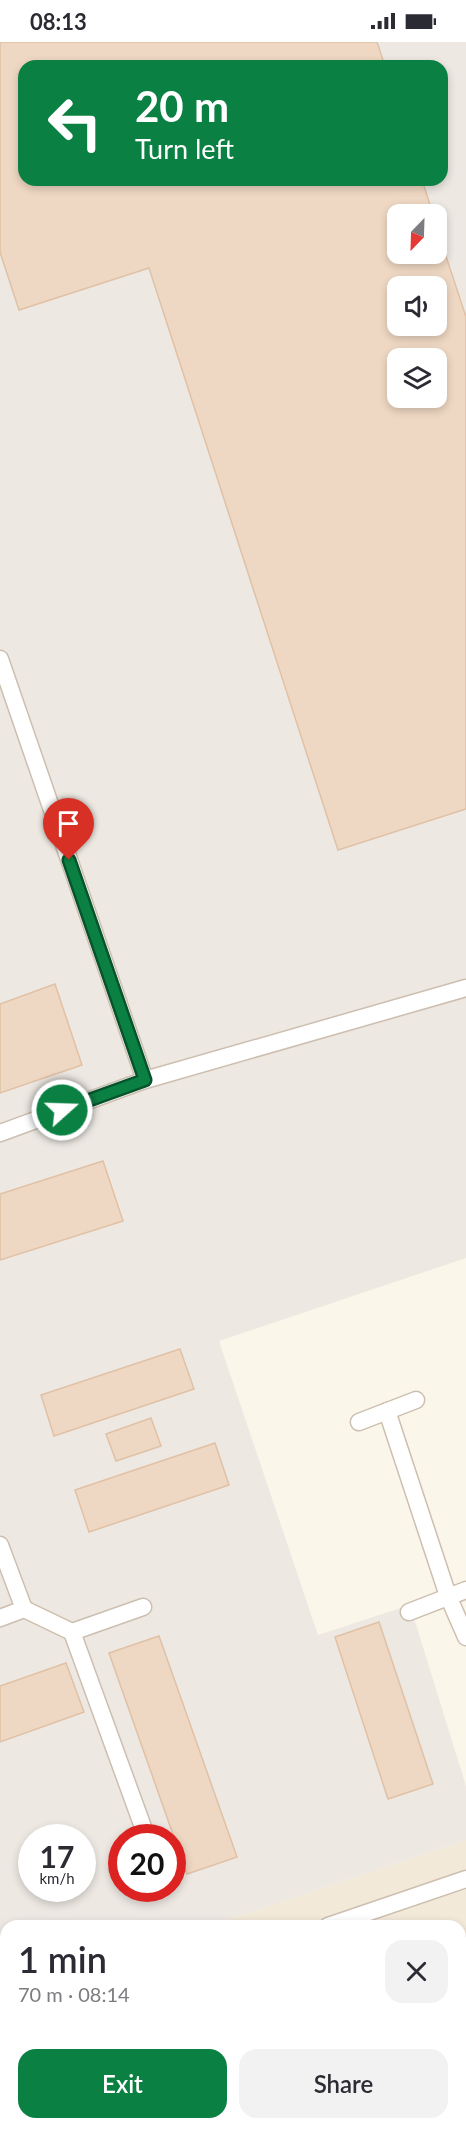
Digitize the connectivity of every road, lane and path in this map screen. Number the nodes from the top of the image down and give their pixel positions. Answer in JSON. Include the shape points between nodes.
{"nodes":[{"id":1,"x":0,"y":659,"type":"edge"},
{"id":2,"x":466,"y":988,"type":"edge"},
{"id":3,"x":145,"y":1080,"type":"junction"},
{"id":4,"x":0,"y":1133,"type":"edge"},
{"id":5,"x":416,"y":1400,"type":"dead end"},
{"id":6,"x":387,"y":1411,"type":"junction"},
{"id":7,"x":359,"y":1422,"type":"dead end"},
{"id":8,"x":0,"y":1545,"type":"edge"},
{"id":9,"x":466,"y":1590,"type":"edge"},
{"id":10,"x":448,"y":1596,"type":"junction"},
{"id":11,"x":143,"y":1607,"type":"dead end"},
{"id":12,"x":24,"y":1609,"type":"junction"},
{"id":13,"x":409,"y":1612,"type":"dead end"},
{"id":14,"x":0,"y":1618,"type":"edge"},
{"id":15,"x":72,"y":1632,"type":"junction"},
{"id":16,"x":466,"y":1637,"type":"edge"},
{"id":17,"x":142,"y":1824,"type":"edge"},
{"id":18,"x":466,"y":1879,"type":"edge"},
{"id":19,"x":346,"y":1920,"type":"edge"}],
"edges":[{"from":1,"to":3,"type":"lane"},
{"from":2,"to":3,"type":"lane"},
{"from":3,"to":4,"type":"lane"},
{"from":5,"to":6,"type":"lane"},
{"from":6,"to":7,"type":"lane"},
{"from":6,"to":10,"type":"lane"},
{"from":8,"to":12,"type":"lane"},
{"from":9,"to":10,"type":"lane"},
{"from":10,"to":13,"type":"lane"},
{"from":10,"to":16,"type":"lane"},
{"from":11,"to":15,"type":"lane"},
{"from":12,"to":14,"type":"lane"},
{"from":12,"to":15,"type":"lane"},
{"from":15,"to":17,"type":"lane"},
{"from":18,"to":19,"type":"lane"}]}
